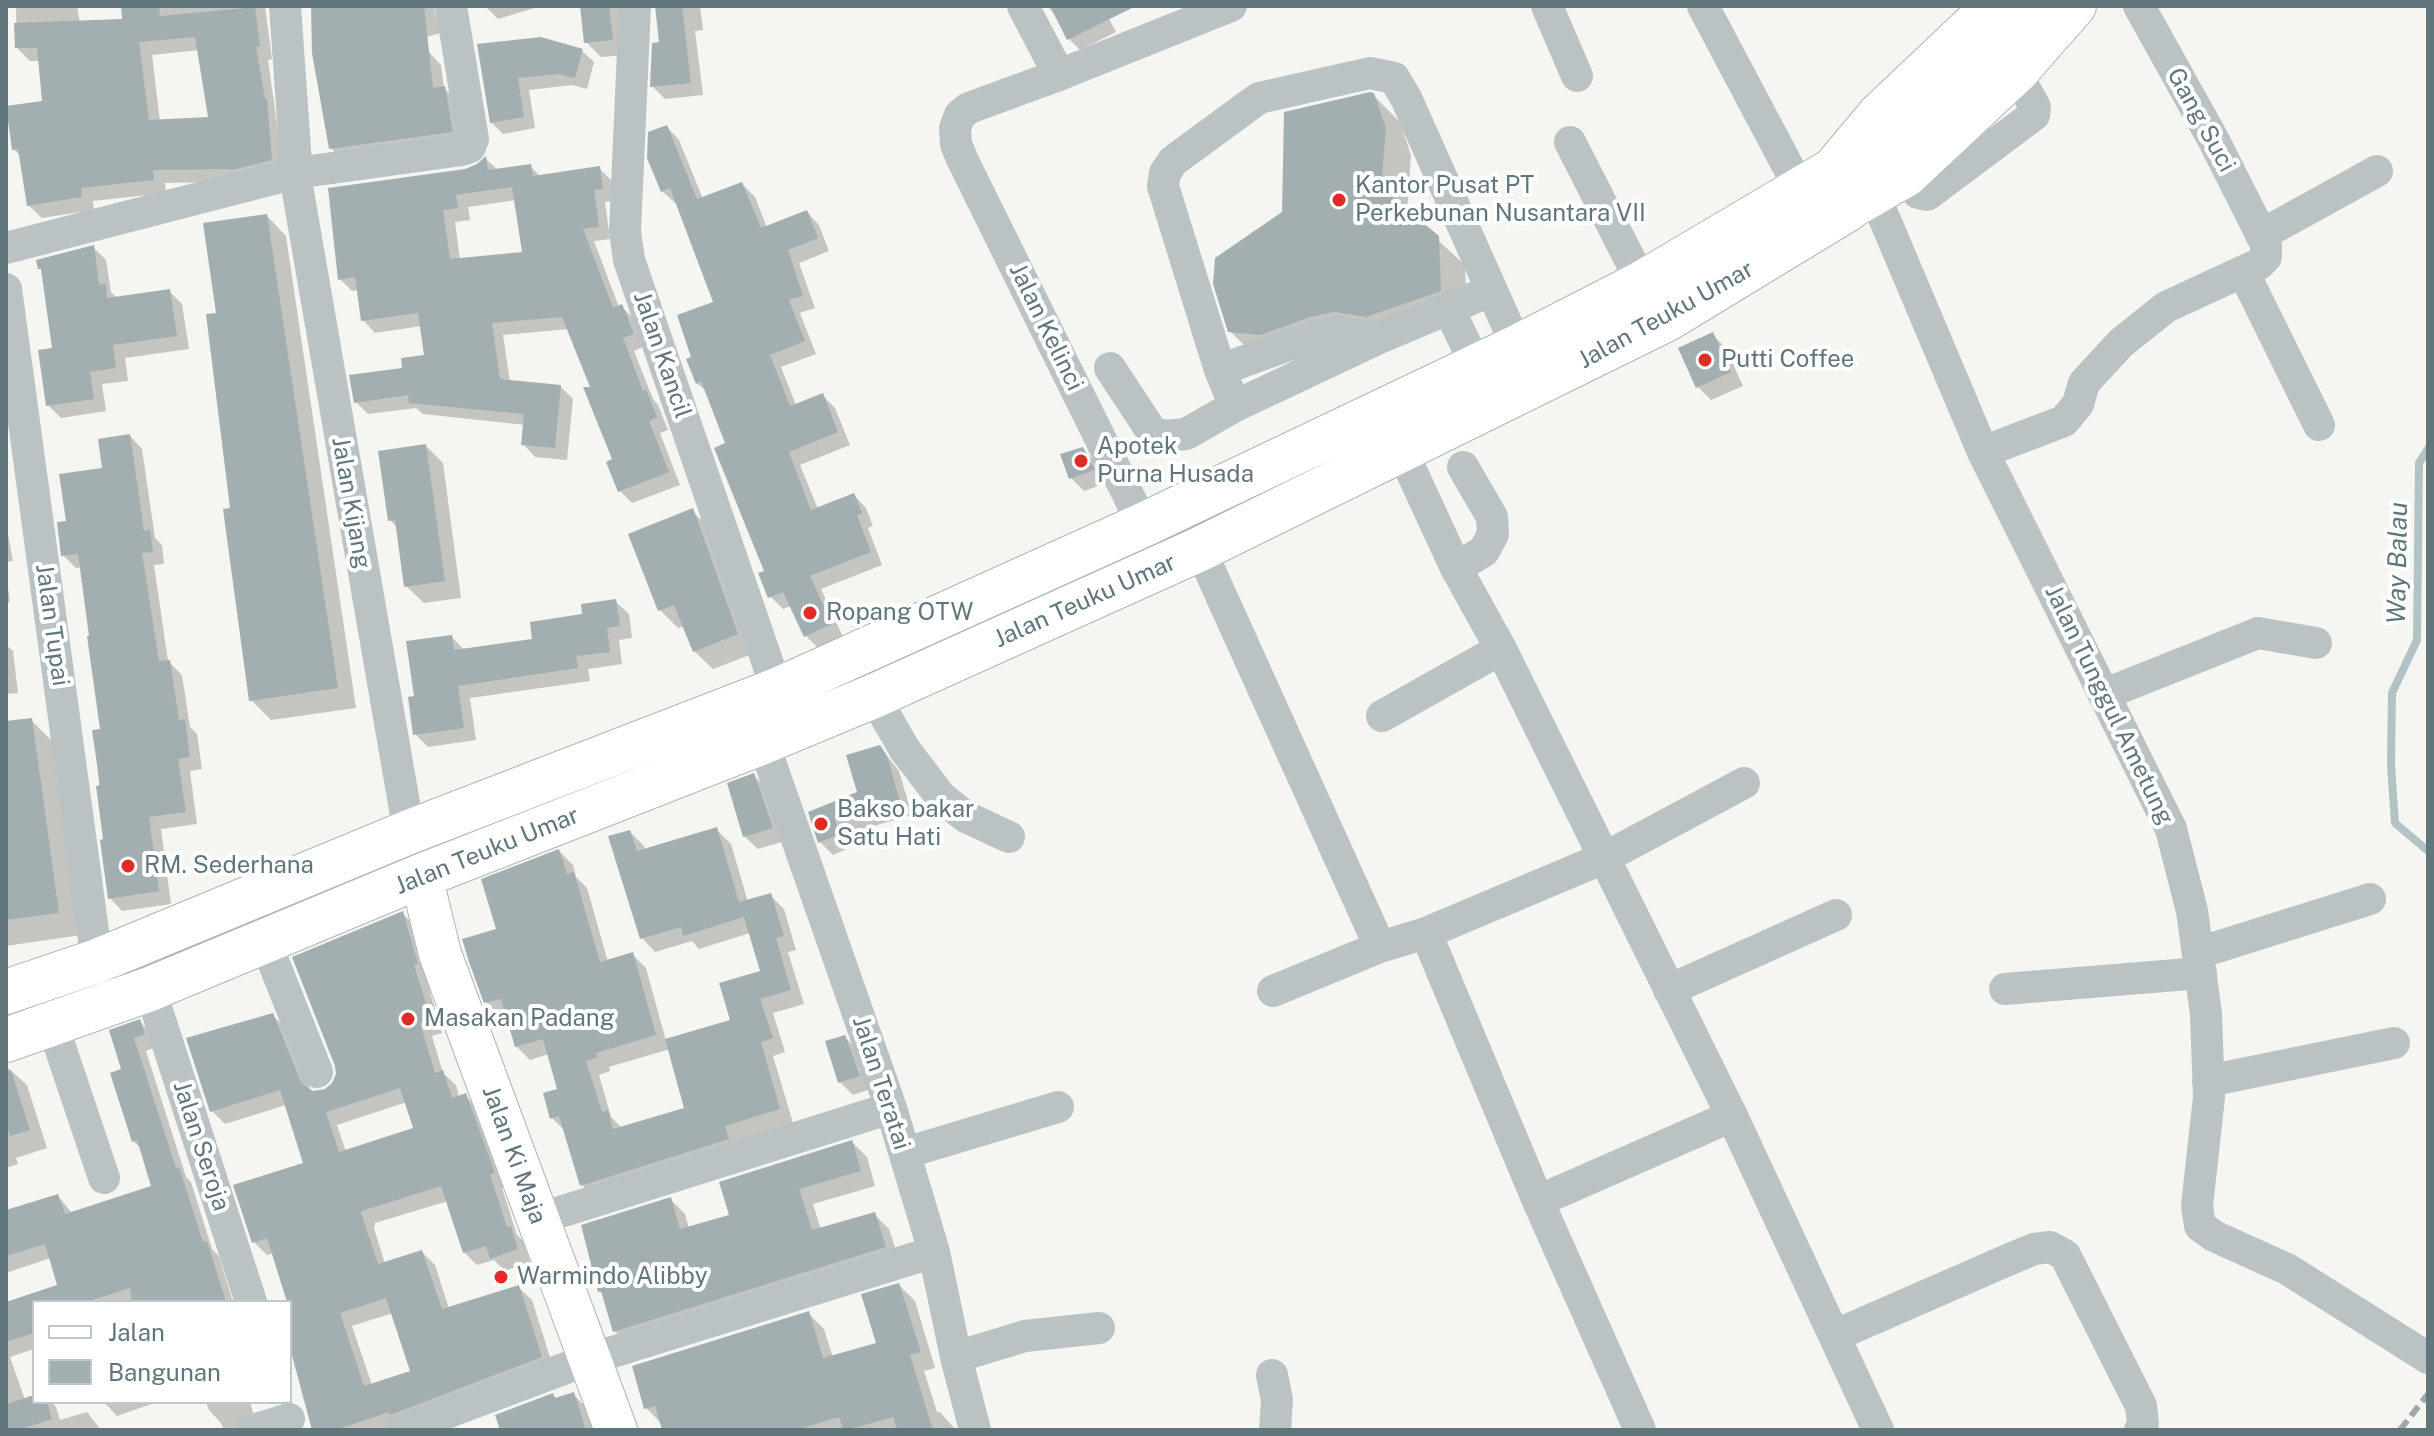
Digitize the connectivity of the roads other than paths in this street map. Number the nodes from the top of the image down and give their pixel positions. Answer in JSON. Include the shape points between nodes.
{"nodes":[{"id":1,"x":285,"y":6,"type":"edge"},
{"id":2,"x":451,"y":6,"type":"edge"},
{"id":3,"x":635,"y":6,"type":"edge"},
{"id":4,"x":1023,"y":6,"type":"edge"},
{"id":5,"x":1231,"y":6,"type":"edge"},
{"id":6,"x":1547,"y":6,"type":"edge"},
{"id":7,"x":1703,"y":6,"type":"edge"},
{"id":8,"x":1993,"y":6,"type":"edge"},
{"id":9,"x":2043,"y":6,"type":"edge"},
{"id":10,"x":2075,"y":6,"type":"edge"},
{"id":11,"x":2139,"y":6,"type":"edge"},
{"id":12,"x":1059,"y":75,"type":"junction"},
{"id":13,"x":1577,"y":76,"type":"dead end"},
{"id":14,"x":1570,"y":142,"type":"dead end"},
{"id":15,"x":2377,"y":171,"type":"dead end"},
{"id":16,"x":296,"y":173,"type":"junction"},
{"id":17,"x":1855,"y":182,"type":"junction"},
{"id":18,"x":2261,"y":235,"type":"junction"},
{"id":19,"x":6,"y":248,"type":"edge"},
{"id":20,"x":2243,"y":271,"type":"junction"},
{"id":21,"x":1642,"y":283,"type":"junction"},
{"id":22,"x":6,"y":289,"type":"edge"},
{"id":23,"x":1490,"y":291,"type":"junction"},
{"id":24,"x":1449,"y":309,"type":"junction"},
{"id":25,"x":1377,"y":339,"type":"junction"},
{"id":26,"x":1517,"y":347,"type":"junction"},
{"id":27,"x":1476,"y":366,"type":"junction"},
{"id":28,"x":1110,"y":368,"type":"dead end"},
{"id":29,"x":1220,"y":370,"type":"junction"},
{"id":30,"x":1235,"y":406,"type":"junction"},
{"id":31,"x":2319,"y":425,"type":"dead end"},
{"id":32,"x":1402,"y":451,"type":"junction"},
{"id":33,"x":1983,"y":452,"type":"junction"},
{"id":34,"x":1463,"y":467,"type":"dead end"},
{"id":35,"x":1143,"y":525,"type":"junction"},
{"id":36,"x":1200,"y":549,"type":"junction"},
{"id":37,"x":1456,"y":568,"type":"junction"},
{"id":38,"x":2316,"y":643,"type":"dead end"},
{"id":39,"x":1501,"y":649,"type":"junction"},
{"id":40,"x":777,"y":690,"type":"junction"},
{"id":41,"x":2105,"y":694,"type":"junction"},
{"id":42,"x":874,"y":696,"type":"junction"},
{"id":43,"x":1382,"y":716,"type":"dead end"},
{"id":44,"x":763,"y":742,"type":"junction"},
{"id":45,"x":1744,"y":783,"type":"dead end"},
{"id":46,"x":409,"y":832,"type":"junction"},
{"id":47,"x":1009,"y":837,"type":"dead end"},
{"id":48,"x":1604,"y":858,"type":"junction"},
{"id":49,"x":421,"y":876,"type":"junction"},
{"id":50,"x":2370,"y":899,"type":"dead end"},
{"id":51,"x":1836,"y":915,"type":"dead end"},
{"id":52,"x":1426,"y":933,"type":"junction"},
{"id":53,"x":265,"y":941,"type":"junction"},
{"id":54,"x":1380,"y":947,"type":"junction"},
{"id":55,"x":97,"y":961,"type":"junction"},
{"id":56,"x":2199,"y":963,"type":"junction"},
{"id":57,"x":150,"y":989,"type":"junction"},
{"id":58,"x":2005,"y":989,"type":"dead end"},
{"id":59,"x":1669,"y":990,"type":"junction"},
{"id":60,"x":1273,"y":991,"type":"dead end"},
{"id":61,"x":6,"y":992,"type":"edge"},
{"id":62,"x":53,"y":1026,"type":"junction"},
{"id":63,"x":6,"y":1040,"type":"edge"},
{"id":64,"x":2394,"y":1043,"type":"dead end"},
{"id":65,"x":317,"y":1072,"type":"dead end"},
{"id":66,"x":2208,"y":1081,"type":"junction"},
{"id":67,"x":1058,"y":1107,"type":"dead end"},
{"id":68,"x":891,"y":1108,"type":"junction"},
{"id":69,"x":1732,"y":1116,"type":"junction"},
{"id":70,"x":905,"y":1153,"type":"junction"},
{"id":71,"x":104,"y":1178,"type":"dead end"},
{"id":72,"x":1538,"y":1201,"type":"junction"},
{"id":73,"x":538,"y":1219,"type":"junction"},
{"id":74,"x":934,"y":1252,"type":"junction"},
{"id":75,"x":250,"y":1300,"type":"edge"},
{"id":76,"x":1099,"y":1328,"type":"dead end"},
{"id":77,"x":1836,"y":1335,"type":"junction"},
{"id":78,"x":956,"y":1357,"type":"junction"},
{"id":79,"x":2428,"y":1358,"type":"edge"},
{"id":80,"x":590,"y":1359,"type":"junction"},
{"id":81,"x":1272,"y":1375,"type":"dead end"},
{"id":82,"x":288,"y":1417,"type":"edge"},
{"id":83,"x":253,"y":1430,"type":"edge"},
{"id":84,"x":401,"y":1430,"type":"edge"},
{"id":85,"x":616,"y":1430,"type":"edge"},
{"id":86,"x":975,"y":1430,"type":"edge"},
{"id":87,"x":1275,"y":1430,"type":"edge"},
{"id":88,"x":1640,"y":1430,"type":"edge"},
{"id":89,"x":1878,"y":1430,"type":"edge"},
{"id":90,"x":2140,"y":1430,"type":"edge"}],
"edges":[{"from":1,"to":16,"type":"street","name":"Jalan Kijang"},
{"from":2,"to":16,"type":"street","via":[[473,139],[470,147]]},
{"from":3,"to":40,"type":"street","name":"Jalan Kancil","via":[[625,231],[629,260]]},
{"from":4,"to":12,"type":"street"},
{"from":5,"to":12,"type":"street"},
{"from":6,"to":13,"type":"street"},
{"from":7,"to":17,"type":"street","name":"Jalan Tunggul Ametung"},
{"from":8,"to":17,"type":"main road","name":"Jalan Teuku Umar","via":[[1879,114]]},
{"from":9,"to":17,"type":"highway"},
{"from":10,"to":17,"type":"main road","name":"Jalan Teuku Umar","via":[[2016,73]]},
{"from":11,"to":18,"type":"street","name":"Gang Suci"},
{"from":12,"to":35,"type":"street","name":"Jalan Kelinci","via":[[969,108],[955,128],[956,144]]},
{"from":14,"to":21,"type":"street"},
{"from":15,"to":18,"type":"street"},
{"from":16,"to":19,"type":"street"},
{"from":16,"to":46,"type":"street","name":"Jalan Kijang"},
{"from":17,"to":21,"type":"highway","name":"Jalan Teuku Umar"},
{"from":17,"to":32,"type":"highway","name":"Jalan Teuku Umar","via":[[1667,319]]},
{"from":17,"to":33,"type":"street","name":"Jalan Tunggul Ametung"},
{"from":18,"to":20,"type":"street","via":[[2266,257]]},
{"from":20,"to":31,"type":"street"},
{"from":20,"to":33,"type":"street","via":[[2166,307],[2121,343],[2084,383],[2078,404],[2064,421]]},
{"from":21,"to":26,"type":"highway","name":"Jalan Teuku Umar"},
{"from":22,"to":55,"type":"street","name":"Jalan Tupai"},
{"from":23,"to":24,"type":"street"},
{"from":23,"to":26,"type":"street"},
{"from":23,"to":29,"type":"street","via":[[1394,78],[1370,73],[1259,98],[1173,161],[1163,186]]},
{"from":24,"to":25,"type":"street"},
{"from":24,"to":27,"type":"street"},
{"from":25,"to":29,"type":"street","via":[[1338,331],[1316,335]]},
{"from":25,"to":30,"type":"street"},
{"from":26,"to":27,"type":"highway","name":"Jalan Teuku Umar"},
{"from":27,"to":35,"type":"highway","name":"Jalan Teuku Umar"},
{"from":28,"to":30,"type":"street","via":[[1152,432],[1164,436],[1186,434]]},
{"from":29,"to":30,"type":"street"},
{"from":32,"to":36,"type":"highway","name":"Jalan Teuku Umar"},
{"from":32,"to":37,"type":"street"},
{"from":33,"to":41,"type":"street","name":"Jalan Tunggul Ametung"},
{"from":34,"to":37,"type":"street","via":[[1492,517],[1493,534],[1484,551]]},
{"from":35,"to":40,"type":"highway","name":"Jalan Teuku Umar"},
{"from":36,"to":42,"type":"highway","name":"Jalan Teuku Umar"},
{"from":36,"to":54,"type":"street"},
{"from":37,"to":39,"type":"street"},
{"from":38,"to":41,"type":"street","via":[[2258,633]]},
{"from":39,"to":43,"type":"street"},
{"from":39,"to":48,"type":"street"},
{"from":40,"to":46,"type":"highway","name":"Jalan Teuku Umar"},
{"from":41,"to":56,"type":"street","name":"Jalan Tunggul Ametung","via":[[2171,829]]},
{"from":42,"to":44,"type":"highway","name":"Jalan Teuku Umar"},
{"from":42,"to":47,"type":"street","via":[[905,750],[941,797],[966,817]]},
{"from":44,"to":49,"type":"highway","name":"Jalan Teuku Umar"},
{"from":44,"to":68,"type":"street","name":"Jalan Teratai"},
{"from":45,"to":48,"type":"street"},
{"from":46,"to":55,"type":"highway","name":"Jalan Teuku Umar"},
{"from":48,"to":52,"type":"street"},
{"from":48,"to":59,"type":"street"},
{"from":49,"to":53,"type":"highway","name":"Jalan Teuku Umar"},
{"from":49,"to":73,"type":"main road","name":"Jalan Ki Maja","via":[[440,954]]},
{"from":50,"to":56,"type":"street"},
{"from":51,"to":59,"type":"street"},
{"from":52,"to":54,"type":"street"},
{"from":52,"to":72,"type":"street"},
{"from":53,"to":57,"type":"highway","name":"Jalan Teuku Umar"},
{"from":53,"to":65,"type":"street"},
{"from":54,"to":60,"type":"street"},
{"from":55,"to":61,"type":"highway","name":"Jalan Teuku Umar"},
{"from":56,"to":58,"type":"street"},
{"from":56,"to":66,"type":"street","name":"Jalan Tunggul Ametung"},
{"from":57,"to":62,"type":"highway","name":"Jalan Teuku Umar"},
{"from":57,"to":75,"type":"street","name":"Jalan Seroja"},
{"from":59,"to":69,"type":"street"},
{"from":62,"to":63,"type":"highway","name":"Jalan Teuku Umar"},
{"from":62,"to":71,"type":"street"},
{"from":64,"to":66,"type":"street"},
{"from":66,"to":79,"type":"street","name":"Jalan Tunggul Ametung","via":[[2197,1206],[2200,1226],[2287,1269]]},
{"from":67,"to":70,"type":"street"},
{"from":68,"to":70,"type":"street","name":"Jalan Teratai"},
{"from":68,"to":73,"type":"street"},
{"from":69,"to":72,"type":"street"},
{"from":69,"to":77,"type":"street"},
{"from":70,"to":74,"type":"street","name":"Jalan Teratai"},
{"from":72,"to":88,"type":"street"},
{"from":73,"to":80,"type":"main road","name":"Jalan Ki Maja"},
{"from":74,"to":78,"type":"street","name":"Jalan Teratai"},
{"from":74,"to":80,"type":"street"},
{"from":76,"to":78,"type":"street","via":[[1025,1336]]},
{"from":77,"to":89,"type":"street"},
{"from":77,"to":90,"type":"street","via":[[2022,1254],[2050,1247],[2065,1255],[2141,1406]]},
{"from":78,"to":86,"type":"street","name":"Jalan Teratai"},
{"from":80,"to":84,"type":"street"},
{"from":80,"to":85,"type":"main road","name":"Jalan Ki Maja"},
{"from":81,"to":87,"type":"street"},
{"from":82,"to":83,"type":"street"}]}
